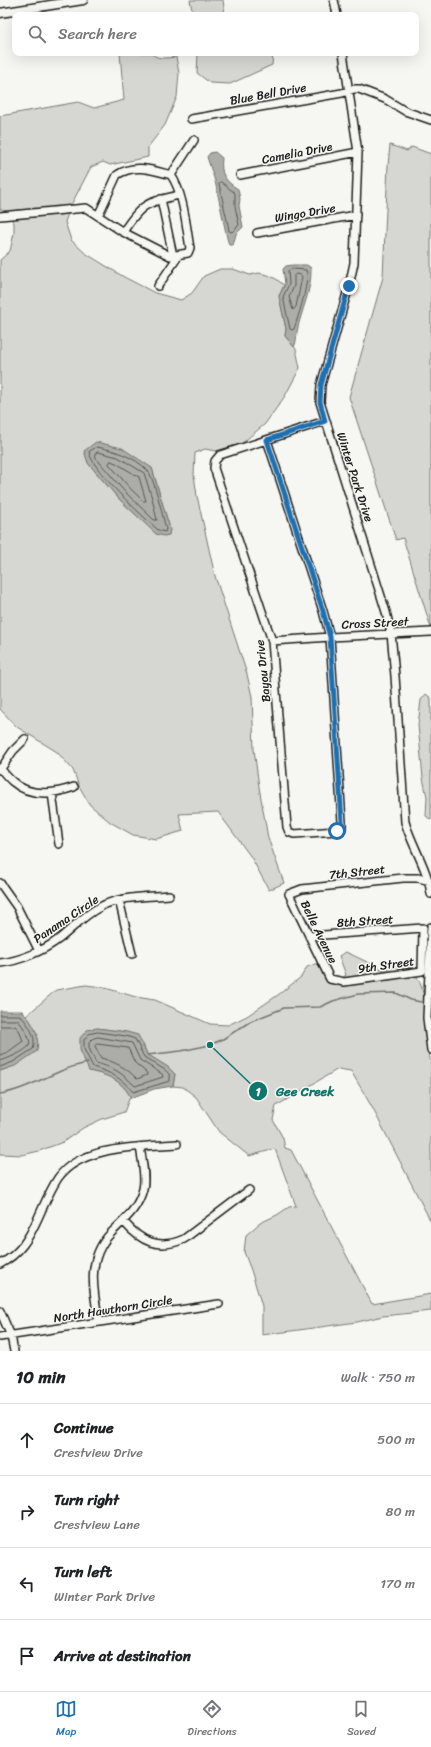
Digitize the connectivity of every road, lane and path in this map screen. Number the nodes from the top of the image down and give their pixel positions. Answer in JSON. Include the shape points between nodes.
{"nodes":[{"id":1,"x":83,"y":0,"type":"edge"},
{"id":2,"x":334,"y":0,"type":"edge"},
{"id":3,"x":336,"y":12,"type":"edge"},
{"id":4,"x":0,"y":13,"type":"edge"},
{"id":5,"x":343,"y":56,"type":"edge"},
{"id":6,"x":349,"y":90,"type":"junction"},
{"id":7,"x":191,"y":119,"type":"dead end"},
{"id":8,"x":431,"y":120,"type":"edge"},
{"id":9,"x":194,"y":140,"type":"dead end"},
{"id":10,"x":358,"y":152,"type":"junction"},
{"id":11,"x":171,"y":175,"type":"junction"},
{"id":12,"x":240,"y":175,"type":"dead end"},
{"id":13,"x":179,"y":195,"type":"junction"},
{"id":14,"x":161,"y":199,"type":"junction"},
{"id":15,"x":356,"y":215,"type":"junction"},
{"id":16,"x":0,"y":216,"type":"edge"},
{"id":17,"x":98,"y":216,"type":"junction"},
{"id":18,"x":124,"y":232,"type":"junction"},
{"id":19,"x":257,"y":233,"type":"dead end"},
{"id":20,"x":176,"y":256,"type":"junction"},
{"id":21,"x":158,"y":286,"type":"dead end"},
{"id":22,"x":325,"y":421,"type":"junction"},
{"id":23,"x":267,"y":440,"type":"junction"},
{"id":24,"x":431,"y":632,"type":"edge"},
{"id":25,"x":391,"y":633,"type":"junction"},
{"id":26,"x":330,"y":637,"type":"junction"},
{"id":27,"x":272,"y":642,"type":"junction"},
{"id":28,"x":25,"y":739,"type":"dead end"},
{"id":29,"x":0,"y":769,"type":"edge"},
{"id":30,"x":74,"y":787,"type":"dead end"},
{"id":31,"x":52,"y":793,"type":"junction"},
{"id":32,"x":59,"y":844,"type":"dead end"},
{"id":33,"x":430,"y":881,"type":"edge"},
{"id":34,"x":0,"y":883,"type":"edge"},
{"id":35,"x":289,"y":894,"type":"joint"},
{"id":36,"x":431,"y":894,"type":"edge"},
{"id":37,"x":169,"y":895,"type":"dead end"},
{"id":38,"x":119,"y":900,"type":"junction"},
{"id":39,"x":431,"y":927,"type":"edge"},
{"id":40,"x":309,"y":936,"type":"junction"},
{"id":41,"x":39,"y":951,"type":"junction"},
{"id":42,"x":132,"y":954,"type":"dead end"},
{"id":43,"x":0,"y":963,"type":"edge"},
{"id":44,"x":422,"y":971,"type":"joint"},
{"id":45,"x":330,"y":979,"type":"joint"},
{"id":46,"x":431,"y":1050,"type":"edge"},
{"id":47,"x":177,"y":1144,"type":"dead end"},
{"id":48,"x":140,"y":1147,"type":"junction"},
{"id":49,"x":249,"y":1190,"type":"dead end"},
{"id":50,"x":124,"y":1222,"type":"junction"},
{"id":51,"x":0,"y":1264,"type":"edge"},
{"id":52,"x":219,"y":1304,"type":"dead end"},
{"id":53,"x":0,"y":1311,"type":"edge"},
{"id":54,"x":99,"y":1322,"type":"junction"},
{"id":55,"x":11,"y":1336,"type":"junction"},
{"id":56,"x":0,"y":1337,"type":"edge"},
{"id":57,"x":14,"y":1351,"type":"edge"}],
"edges":[{"from":1,"to":4,"type":"main road"},
{"from":2,"to":3,"type":"street"},
{"from":5,"to":6,"type":"street","name":"Winter Park Drive"},
{"from":6,"to":7,"type":"street","name":"Blue Bell Drive"},
{"from":6,"to":8,"type":"street","via":[[359,89]]},
{"from":6,"to":10,"type":"street","name":"Winter Park Drive"},
{"from":9,"to":11,"type":"street"},
{"from":10,"to":12,"type":"street","name":"Camelia Drive"},
{"from":10,"to":15,"type":"street","name":"Winter Park Drive"},
{"from":11,"to":13,"type":"street"},
{"from":11,"to":17,"type":"street","via":[[149,169],[123,171],[118,175]]},
{"from":13,"to":14,"type":"street"},
{"from":13,"to":20,"type":"street","via":[[190,248],[188,253]]},
{"from":14,"to":18,"type":"street","via":[[138,210]]},
{"from":14,"to":20,"type":"street"},
{"from":15,"to":19,"type":"street","name":"Wingo Drive"},
{"from":15,"to":22,"type":"street","name":"Winter Park Drive","via":[[352,277],[319,395]]},
{"from":16,"to":17,"type":"street","via":[[86,208]]},
{"from":17,"to":18,"type":"street"},
{"from":18,"to":20,"type":"street","via":[[170,256]]},
{"from":20,"to":21,"type":"street"},
{"from":22,"to":23,"type":"street"},
{"from":22,"to":25,"type":"street","name":"Winter Park Drive","via":[[379,587]]},
{"from":23,"to":26,"type":"street"},
{"from":23,"to":27,"type":"street","name":"Bayou Drive","via":[[220,455],[215,461],[214,468]]},
{"from":24,"to":25,"type":"street","name":"Cross Street"},
{"from":25,"to":26,"type":"street","name":"Cross Street"},
{"from":25,"to":33,"type":"street","name":"Winter Park Drive","via":[[405,822],[411,842]]},
{"from":26,"to":27,"type":"street","name":"Cross Street"},
{"from":26,"to":27,"type":"street","name":"Bayou Drive","via":[[342,828],[337,831],[294,834],[286,827]]},
{"from":28,"to":29,"type":"street"},
{"from":29,"to":31,"type":"street","via":[[14,783],[27,791]]},
{"from":30,"to":31,"type":"street"},
{"from":31,"to":32,"type":"street"},
{"from":33,"to":35,"type":"street","name":"7th Street","via":[[403,878],[302,889]]},
{"from":33,"to":36,"type":"street","name":"Winter Park Drive"},
{"from":34,"to":41,"type":"street","via":[[17,907]]},
{"from":35,"to":40,"type":"street","name":"Belle Avenue"},
{"from":37,"to":38,"type":"street","name":"Panama Circle"},
{"from":38,"to":41,"type":"street","name":"Panama Circle","via":[[101,906],[58,940]]},
{"from":38,"to":42,"type":"street"},
{"from":39,"to":46,"type":"street","via":[[427,1018]]},
{"from":40,"to":44,"type":"street","name":"8th Street","via":[[423,928]]},
{"from":40,"to":45,"type":"street","name":"Belle Avenue"},
{"from":41,"to":43,"type":"street","name":"Panama Circle"},
{"from":44,"to":45,"type":"street","name":"9th Street","via":[[344,982]]},
{"from":47,"to":48,"type":"street"},
{"from":48,"to":50,"type":"street","via":[[143,1188],[138,1204]]},
{"from":48,"to":51,"type":"street","via":[[93,1154],[67,1169],[59,1176],[48,1196],[29,1239]]},
{"from":49,"to":50,"type":"street","via":[[184,1239],[165,1245],[150,1241],[131,1230]]},
{"from":50,"to":54,"type":"street","via":[[104,1242],[94,1264],[93,1291]]},
{"from":52,"to":54,"type":"street","name":"North Hawthorn Circle"},
{"from":53,"to":55,"type":"street"},
{"from":54,"to":55,"type":"street","name":"North Hawthorn Circle"},
{"from":55,"to":56,"type":"street","name":"North Hawthorn Circle"},
{"from":55,"to":57,"type":"street"}]}
